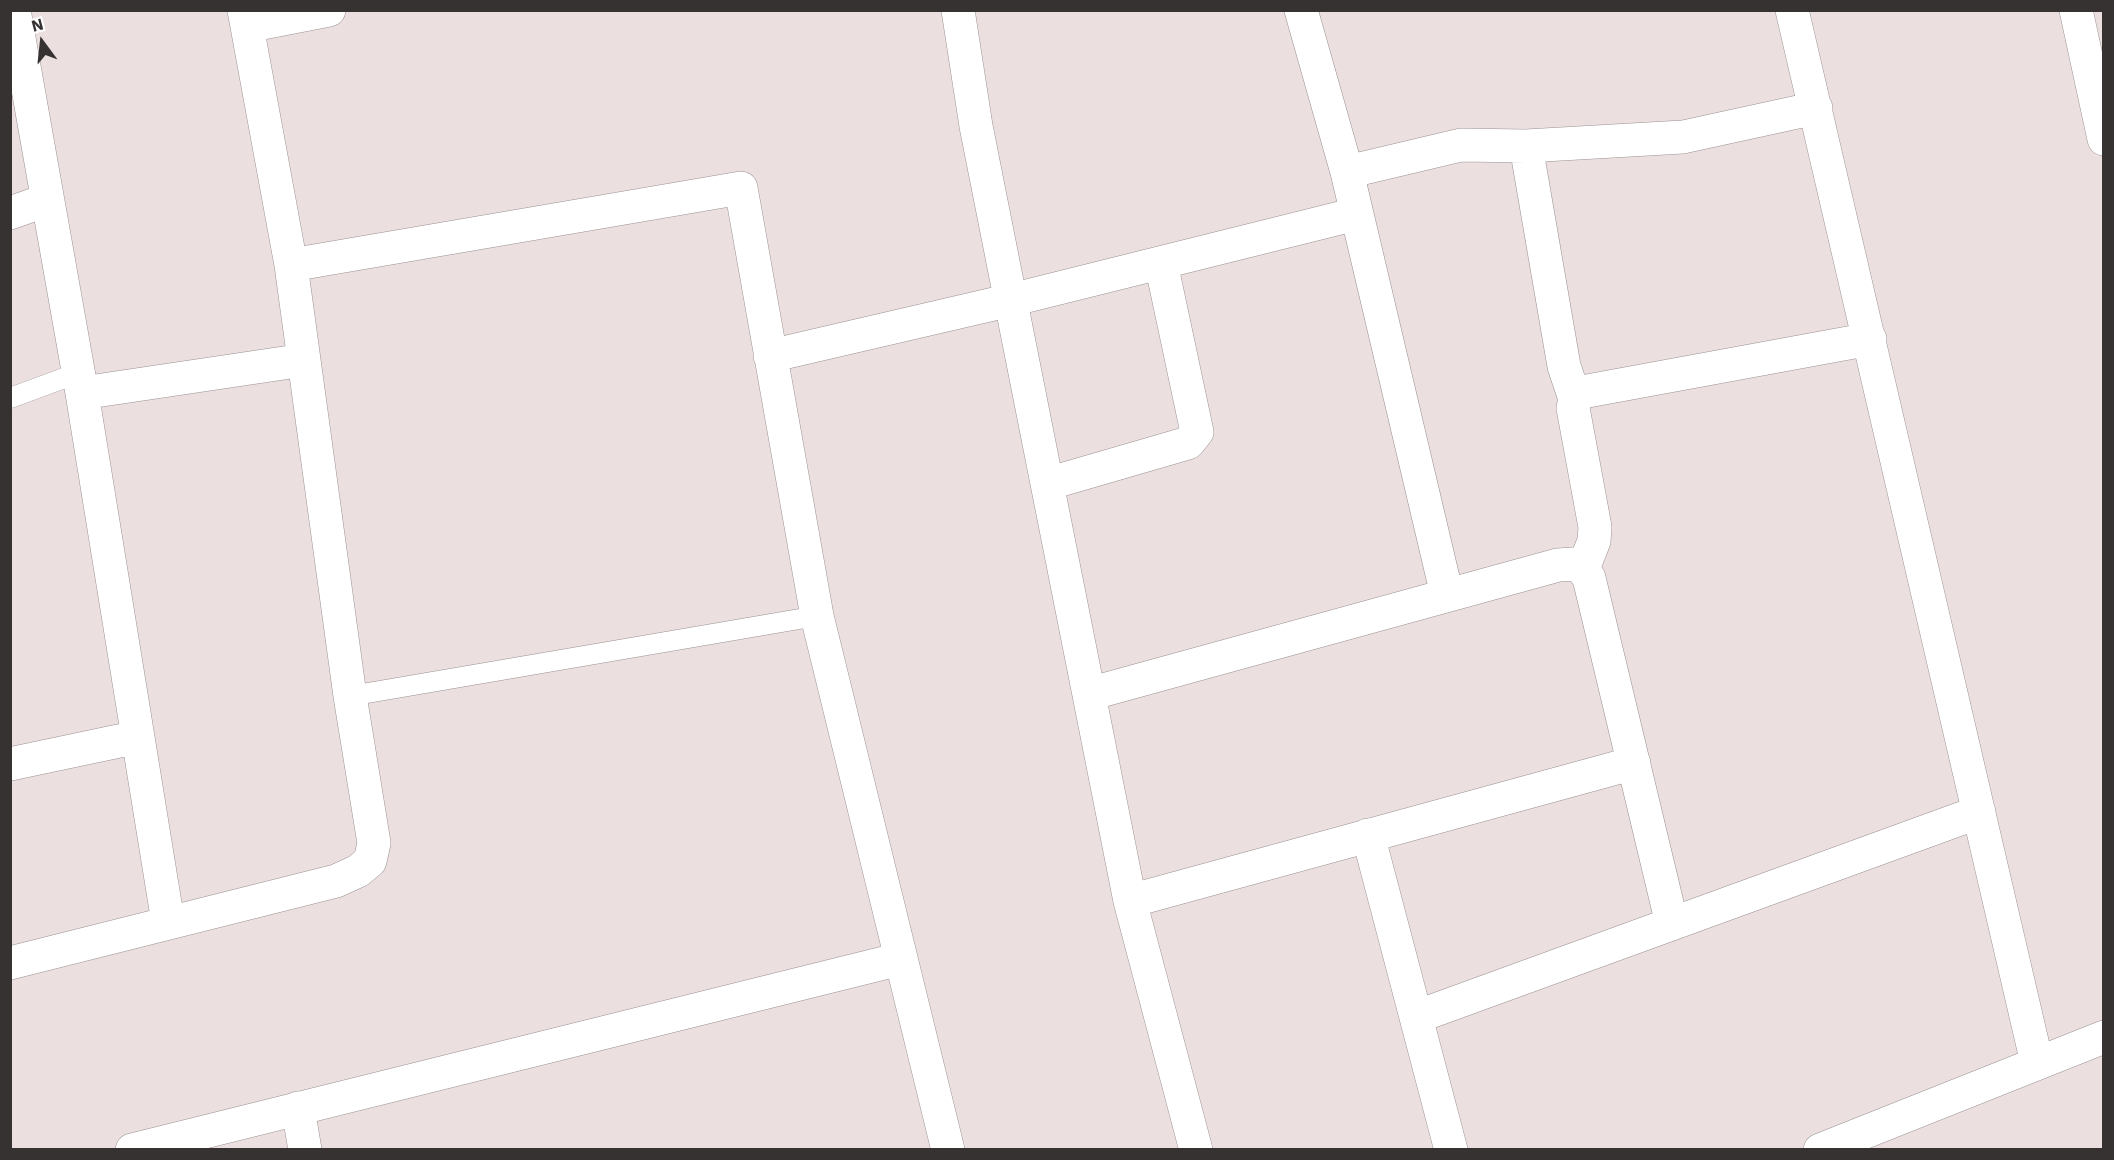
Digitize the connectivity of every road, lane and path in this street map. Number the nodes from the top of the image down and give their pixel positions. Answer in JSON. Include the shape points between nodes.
{"nodes":[{"id":1,"x":14,"y":10,"type":"edge"},
{"id":2,"x":329,"y":10,"type":"edge"},
{"id":3,"x":957,"y":10,"type":"edge"},
{"id":4,"x":1301,"y":10,"type":"edge"},
{"id":5,"x":1792,"y":10,"type":"edge"},
{"id":6,"x":2076,"y":10,"type":"edge"},
{"id":7,"x":246,"y":18,"type":"edge"},
{"id":8,"x":1816,"y":108,"type":"junction"},
{"id":9,"x":21,"y":114,"type":"edge"},
{"id":10,"x":2103,"y":139,"type":"edge"},
{"id":11,"x":1526,"y":146,"type":"junction"},
{"id":12,"x":1347,"y":172,"type":"junction"},
{"id":13,"x":47,"y":200,"type":"junction"},
{"id":14,"x":10,"y":213,"type":"edge"},
{"id":15,"x":1356,"y":214,"type":"junction"},
{"id":16,"x":1161,"y":263,"type":"junction"},
{"id":17,"x":291,"y":266,"type":"junction"},
{"id":18,"x":1011,"y":300,"type":"junction"},
{"id":19,"x":1869,"y":339,"type":"junction"},
{"id":20,"x":770,"y":356,"type":"junction"},
{"id":21,"x":304,"y":360,"type":"junction"},
{"id":22,"x":80,"y":383,"type":"junction"},
{"id":23,"x":10,"y":398,"type":"edge"},
{"id":24,"x":1575,"y":399,"type":"junction"},
{"id":25,"x":1047,"y":484,"type":"junction"},
{"id":26,"x":1583,"y":569,"type":"junction"},
{"id":27,"x":1447,"y":596,"type":"junction"},
{"id":28,"x":817,"y":616,"type":"junction"},
{"id":29,"x":1089,"y":694,"type":"junction"},
{"id":30,"x":350,"y":696,"type":"junction"},
{"id":31,"x":138,"y":737,"type":"junction"},
{"id":32,"x":1634,"y":763,"type":"junction"},
{"id":33,"x":10,"y":764,"type":"edge"},
{"id":34,"x":1979,"y":812,"type":"junction"},
{"id":35,"x":1368,"y":836,"type":"junction"},
{"id":36,"x":1130,"y":901,"type":"junction"},
{"id":37,"x":168,"y":922,"type":"junction"},
{"id":38,"x":1672,"y":924,"type":"junction"},
{"id":39,"x":900,"y":959,"type":"junction"},
{"id":40,"x":10,"y":963,"type":"edge"},
{"id":41,"x":1416,"y":1017,"type":"junction"},
{"id":42,"x":2103,"y":1037,"type":"edge"},
{"id":43,"x":2037,"y":1063,"type":"junction"},
{"id":44,"x":298,"y":1108,"type":"junction"},
{"id":45,"x":132,"y":1149,"type":"edge"},
{"id":46,"x":305,"y":1149,"type":"edge"},
{"id":47,"x":948,"y":1149,"type":"edge"},
{"id":48,"x":1196,"y":1149,"type":"edge"},
{"id":49,"x":1451,"y":1149,"type":"edge"},
{"id":50,"x":1820,"y":1149,"type":"edge"}],
"edges":[{"from":1,"to":9,"type":"street"},
{"from":2,"to":7,"type":"street"},
{"from":3,"to":18,"type":"street"},
{"from":4,"to":12,"type":"street"},
{"from":5,"to":8,"type":"street"},
{"from":6,"to":10,"type":"street"},
{"from":7,"to":17,"type":"street"},
{"from":8,"to":11,"type":"street","via":[[1683,137]]},
{"from":8,"to":19,"type":"street"},
{"from":9,"to":13,"type":"street"},
{"from":11,"to":12,"type":"street","via":[[1461,146]]},
{"from":11,"to":24,"type":"street","via":[[1564,366]]},
{"from":12,"to":15,"type":"street"},
{"from":13,"to":14,"type":"street"},
{"from":13,"to":22,"type":"street"},
{"from":15,"to":16,"type":"street"},
{"from":15,"to":27,"type":"street"},
{"from":16,"to":18,"type":"street"},
{"from":16,"to":25,"type":"street","via":[[1197,432],[1188,443]]},
{"from":17,"to":20,"type":"street","via":[[741,188]]},
{"from":17,"to":21,"type":"street"},
{"from":18,"to":20,"type":"street"},
{"from":18,"to":25,"type":"street"},
{"from":19,"to":24,"type":"street","via":[[1582,392]]},
{"from":19,"to":34,"type":"street"},
{"from":20,"to":28,"type":"street"},
{"from":21,"to":22,"type":"street"},
{"from":21,"to":30,"type":"street"},
{"from":22,"to":23,"type":"lane"},
{"from":22,"to":31,"type":"street"},
{"from":24,"to":26,"type":"street","via":[[1573,408],[1595,527]]},
{"from":25,"to":29,"type":"street"},
{"from":26,"to":27,"type":"street","via":[[1574,564],[1558,565]]},
{"from":26,"to":32,"type":"street","via":[[1589,578]]},
{"from":27,"to":29,"type":"street"},
{"from":28,"to":30,"type":"lane"},
{"from":28,"to":39,"type":"street"},
{"from":29,"to":36,"type":"street"},
{"from":30,"to":37,"type":"street","via":[[374,843],[370,861],[336,881]]},
{"from":31,"to":33,"type":"street"},
{"from":31,"to":37,"type":"street"},
{"from":32,"to":35,"type":"street"},
{"from":32,"to":38,"type":"street"},
{"from":34,"to":38,"type":"street"},
{"from":34,"to":43,"type":"street"},
{"from":35,"to":36,"type":"street"},
{"from":35,"to":41,"type":"street"},
{"from":36,"to":48,"type":"street"},
{"from":37,"to":40,"type":"street"},
{"from":38,"to":41,"type":"street"},
{"from":39,"to":44,"type":"street"},
{"from":39,"to":47,"type":"street"},
{"from":41,"to":49,"type":"street"},
{"from":42,"to":43,"type":"street"},
{"from":43,"to":50,"type":"street"},
{"from":44,"to":45,"type":"street"},
{"from":44,"to":46,"type":"street"}]}
